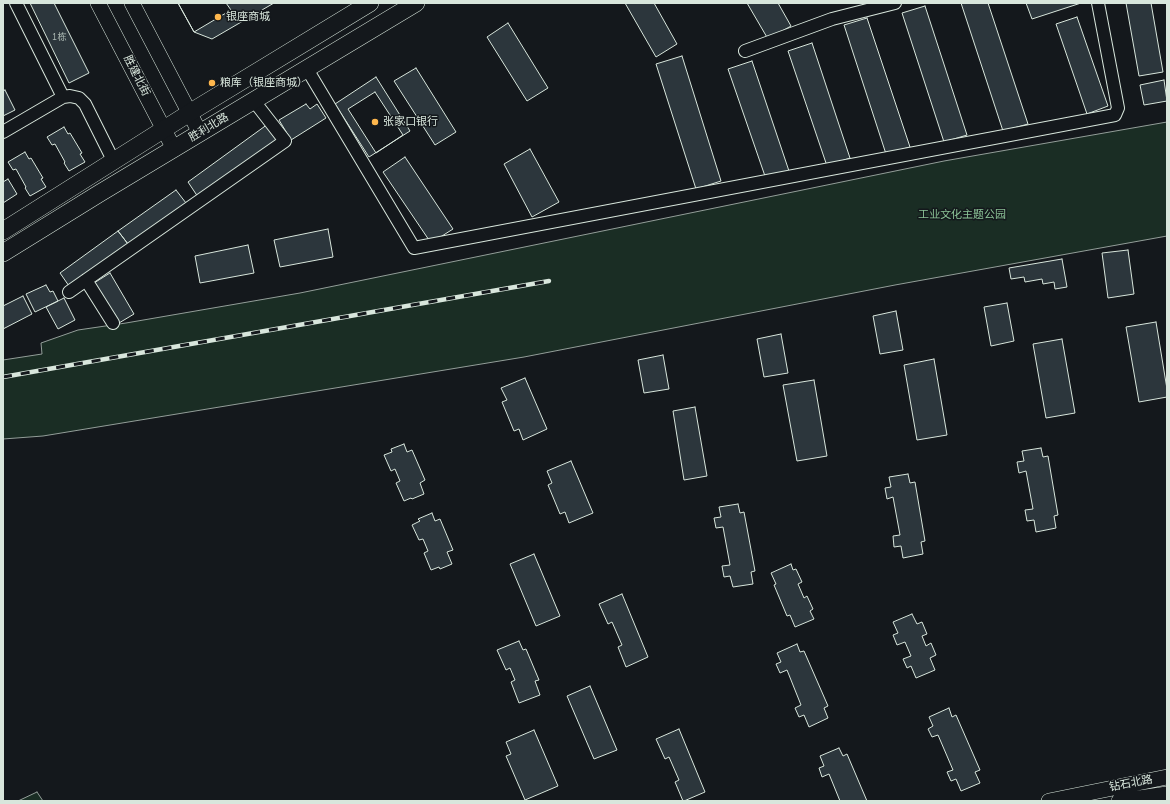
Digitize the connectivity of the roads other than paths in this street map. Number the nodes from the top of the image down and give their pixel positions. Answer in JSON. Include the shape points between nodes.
{"nodes":[{"id":1,"x":16,"y":3,"type":"edge"},
{"id":2,"x":98,"y":3,"type":"edge"},
{"id":3,"x":132,"y":3,"type":"edge"},
{"id":4,"x":370,"y":3,"type":"edge"},
{"id":5,"x":416,"y":3,"type":"edge"},
{"id":6,"x":895,"y":3,"type":"edge"},
{"id":7,"x":1098,"y":3,"type":"edge"},
{"id":8,"x":744,"y":50,"type":"dead end"},
{"id":9,"x":307,"y":69,"type":"junction"},
{"id":10,"x":63,"y":97,"type":"junction"},
{"id":11,"x":254,"y":101,"type":"junction"},
{"id":12,"x":189,"y":113,"type":"junction"},
{"id":13,"x":163,"y":130,"type":"junction"},
{"id":14,"x":3,"y":132,"type":"edge"},
{"id":15,"x":200,"y":133,"type":"junction"},
{"id":16,"x":174,"y":149,"type":"junction"},
{"id":17,"x":114,"y":162,"type":"junction"},
{"id":18,"x":3,"y":231,"type":"edge"},
{"id":19,"x":3,"y":253,"type":"edge"},
{"id":20,"x":86,"y":280,"type":"junction"},
{"id":21,"x":69,"y":292,"type":"dead end"},
{"id":22,"x":113,"y":323,"type":"dead end"},
{"id":23,"x":1167,"y":777,"type":"edge"},
{"id":24,"x":1167,"y":794,"type":"edge"},
{"id":25,"x":1049,"y":801,"type":"edge"},
{"id":26,"x":1119,"y":801,"type":"edge"}],
"edges":[{"from":1,"to":10,"type":"street"},
{"from":2,"to":13,"type":"main road","name":"胜建北街"},
{"from":3,"to":12,"type":"main road"},
{"from":4,"to":12,"type":"highway","name":"胜利北路"},
{"from":5,"to":9,"type":"highway","name":"胜利北路"},
{"from":6,"to":8,"type":"street","via":[[832,19]]},
{"from":7,"to":9,"type":"street","via":[[1118,108],[1115,115],[414,248]]},
{"from":9,"to":11,"type":"highway","name":"胜利北路"},
{"from":10,"to":14,"type":"street"},
{"from":10,"to":17,"type":"street","via":[[79,98],[85,104]]},
{"from":11,"to":15,"type":"highway","name":"胜利北路"},
{"from":11,"to":20,"type":"street","via":[[285,141]]},
{"from":12,"to":13,"type":"highway","name":"胜利北路"},
{"from":12,"to":15,"type":"main road"},
{"from":13,"to":16,"type":"main road","name":"胜建北街"},
{"from":13,"to":17,"type":"highway","name":"胜利北路"},
{"from":15,"to":16,"type":"highway","name":"胜利北路"},
{"from":16,"to":19,"type":"highway","name":"胜利北路"},
{"from":17,"to":18,"type":"highway","name":"胜利北路"},
{"from":20,"to":21,"type":"street"},
{"from":20,"to":22,"type":"street"},
{"from":23,"to":25,"type":"main road","name":"钻石北路"},
{"from":24,"to":26,"type":"main road","name":"钻石北路"}]}
